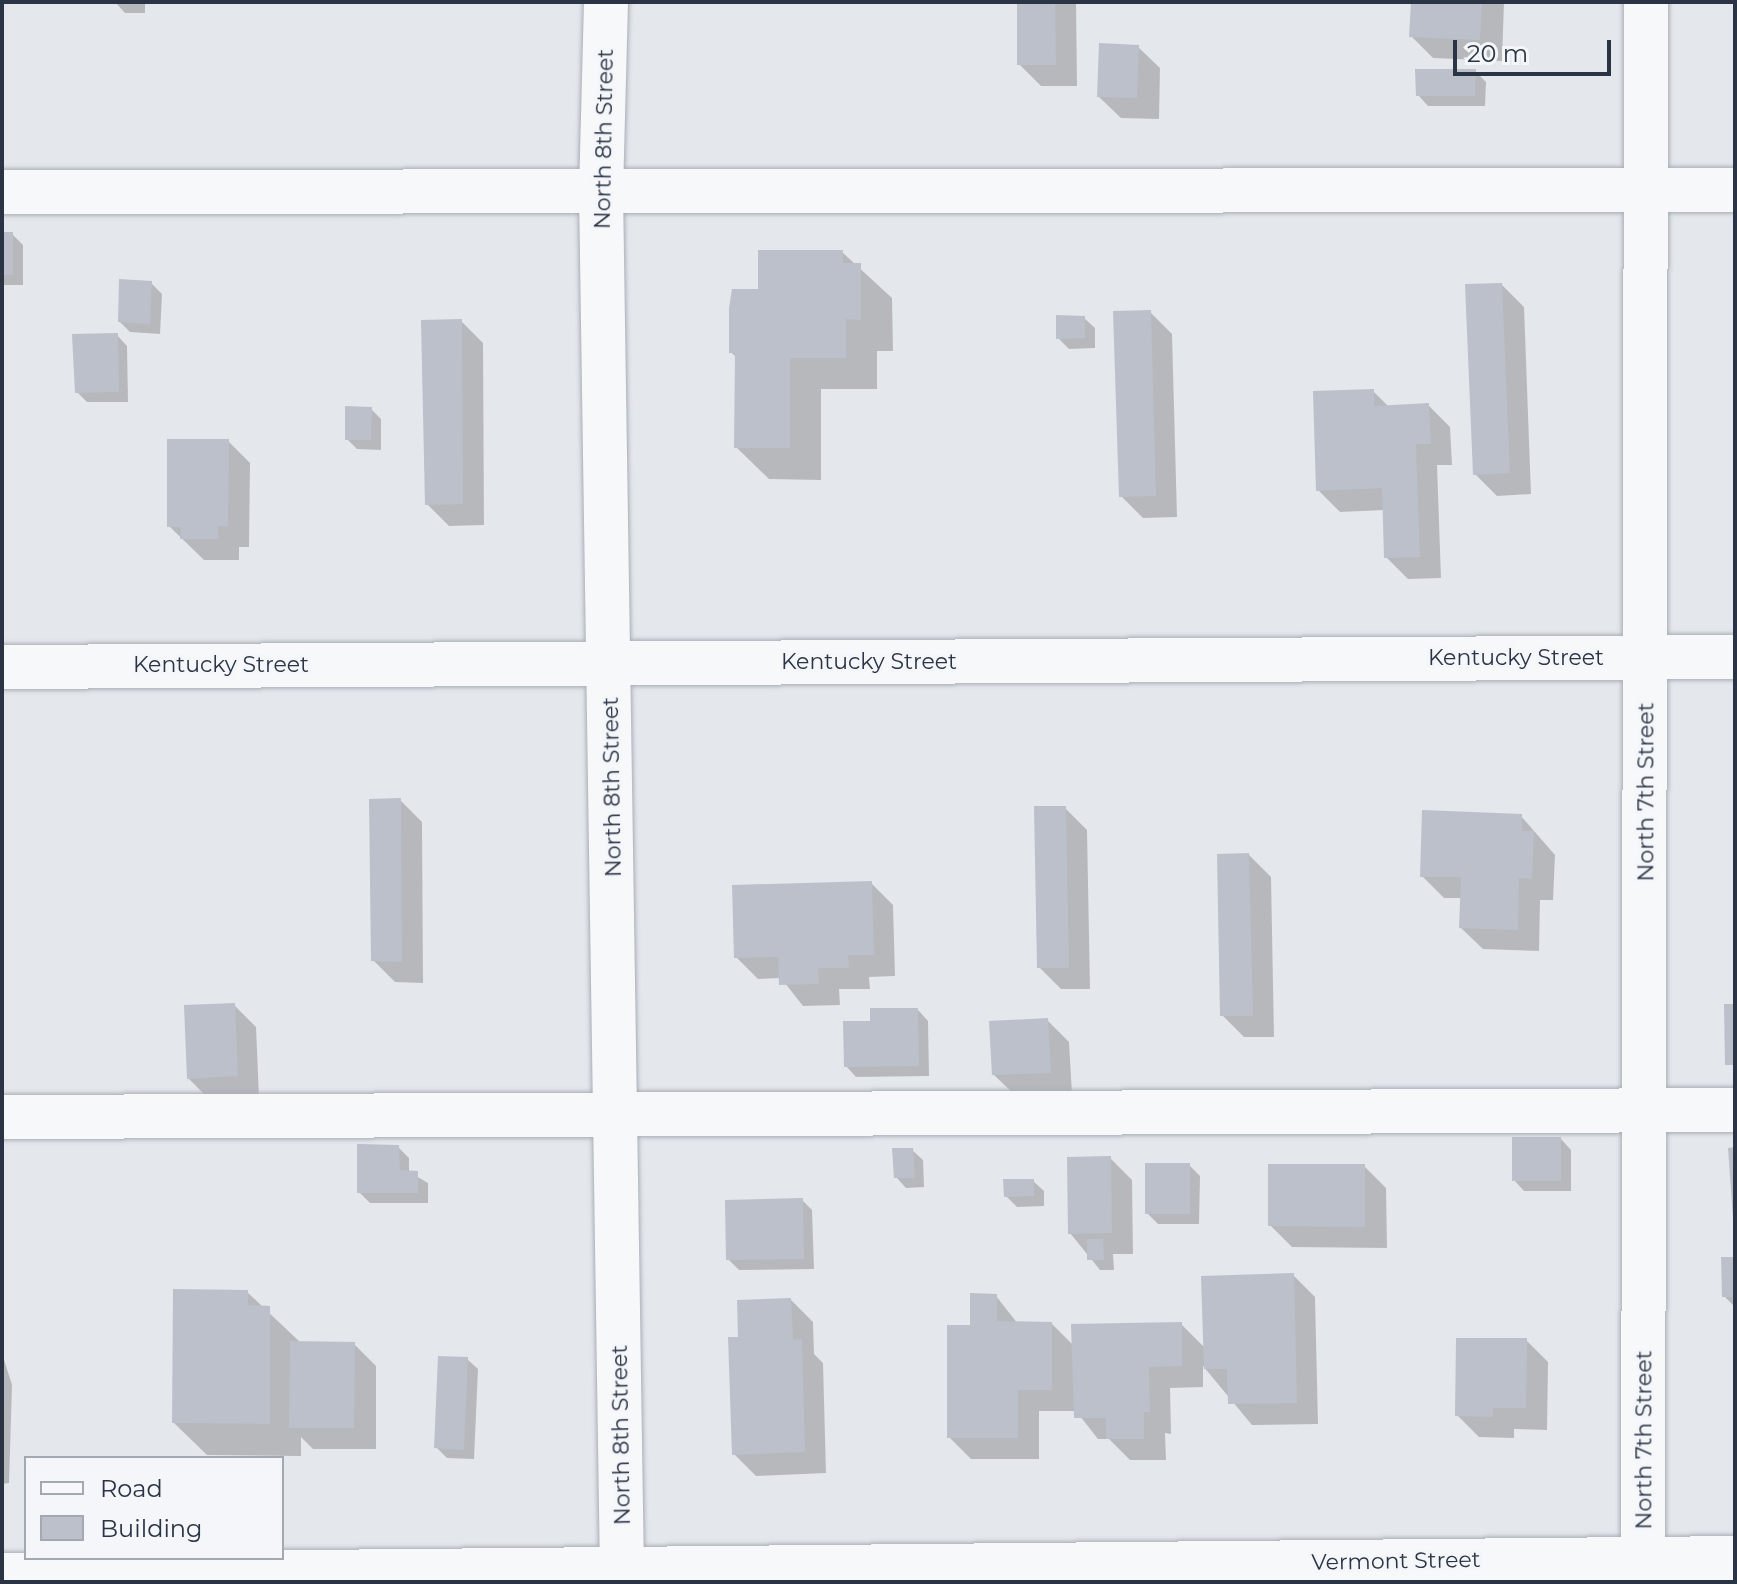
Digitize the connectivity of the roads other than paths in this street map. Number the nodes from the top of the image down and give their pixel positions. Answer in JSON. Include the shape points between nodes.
{"nodes":[{"id":1,"x":606,"y":2,"type":"edge"},
{"id":2,"x":1646,"y":2,"type":"edge"},
{"id":3,"x":1648,"y":190,"type":"junction"},
{"id":4,"x":1735,"y":190,"type":"edge"},
{"id":5,"x":601,"y":191,"type":"junction"},
{"id":6,"x":2,"y":192,"type":"edge"},
{"id":7,"x":1646,"y":657,"type":"junction"},
{"id":8,"x":1735,"y":657,"type":"edge"},
{"id":9,"x":610,"y":663,"type":"junction"},
{"id":10,"x":2,"y":667,"type":"edge"},
{"id":11,"x":1735,"y":1110,"type":"edge"},
{"id":12,"x":1645,"y":1111,"type":"junction"},
{"id":13,"x":617,"y":1116,"type":"junction"},
{"id":14,"x":2,"y":1117,"type":"edge"},
{"id":15,"x":1735,"y":1558,"type":"edge"},
{"id":16,"x":1643,"y":1570,"type":"edge"},
{"id":17,"x":622,"y":1572,"type":"junction"},
{"id":18,"x":2,"y":1575,"type":"edge"}],
"edges":[{"from":1,"to":5,"type":"street","name":"North 8th Street"},
{"from":2,"to":3,"type":"street","name":"North 7th Street"},
{"from":3,"to":4,"type":"street"},
{"from":3,"to":5,"type":"street"},
{"from":3,"to":7,"type":"street","name":"North 7th Street"},
{"from":5,"to":6,"type":"street"},
{"from":5,"to":9,"type":"street","name":"North 8th Street"},
{"from":7,"to":8,"type":"street","name":"Kentucky Street"},
{"from":7,"to":9,"type":"street","name":"Kentucky Street"},
{"from":7,"to":12,"type":"street","name":"North 7th Street"},
{"from":9,"to":10,"type":"street","name":"Kentucky Street"},
{"from":9,"to":13,"type":"street","name":"North 8th Street"},
{"from":11,"to":12,"type":"street"},
{"from":12,"to":13,"type":"street"},
{"from":12,"to":16,"type":"street","name":"North 7th Street"},
{"from":13,"to":14,"type":"street"},
{"from":13,"to":17,"type":"street","name":"North 8th Street"},
{"from":15,"to":16,"type":"street","name":"Vermont Street"},
{"from":16,"to":17,"type":"street","name":"Vermont Street"},
{"from":17,"to":18,"type":"street","name":"Vermont Street"}]}
